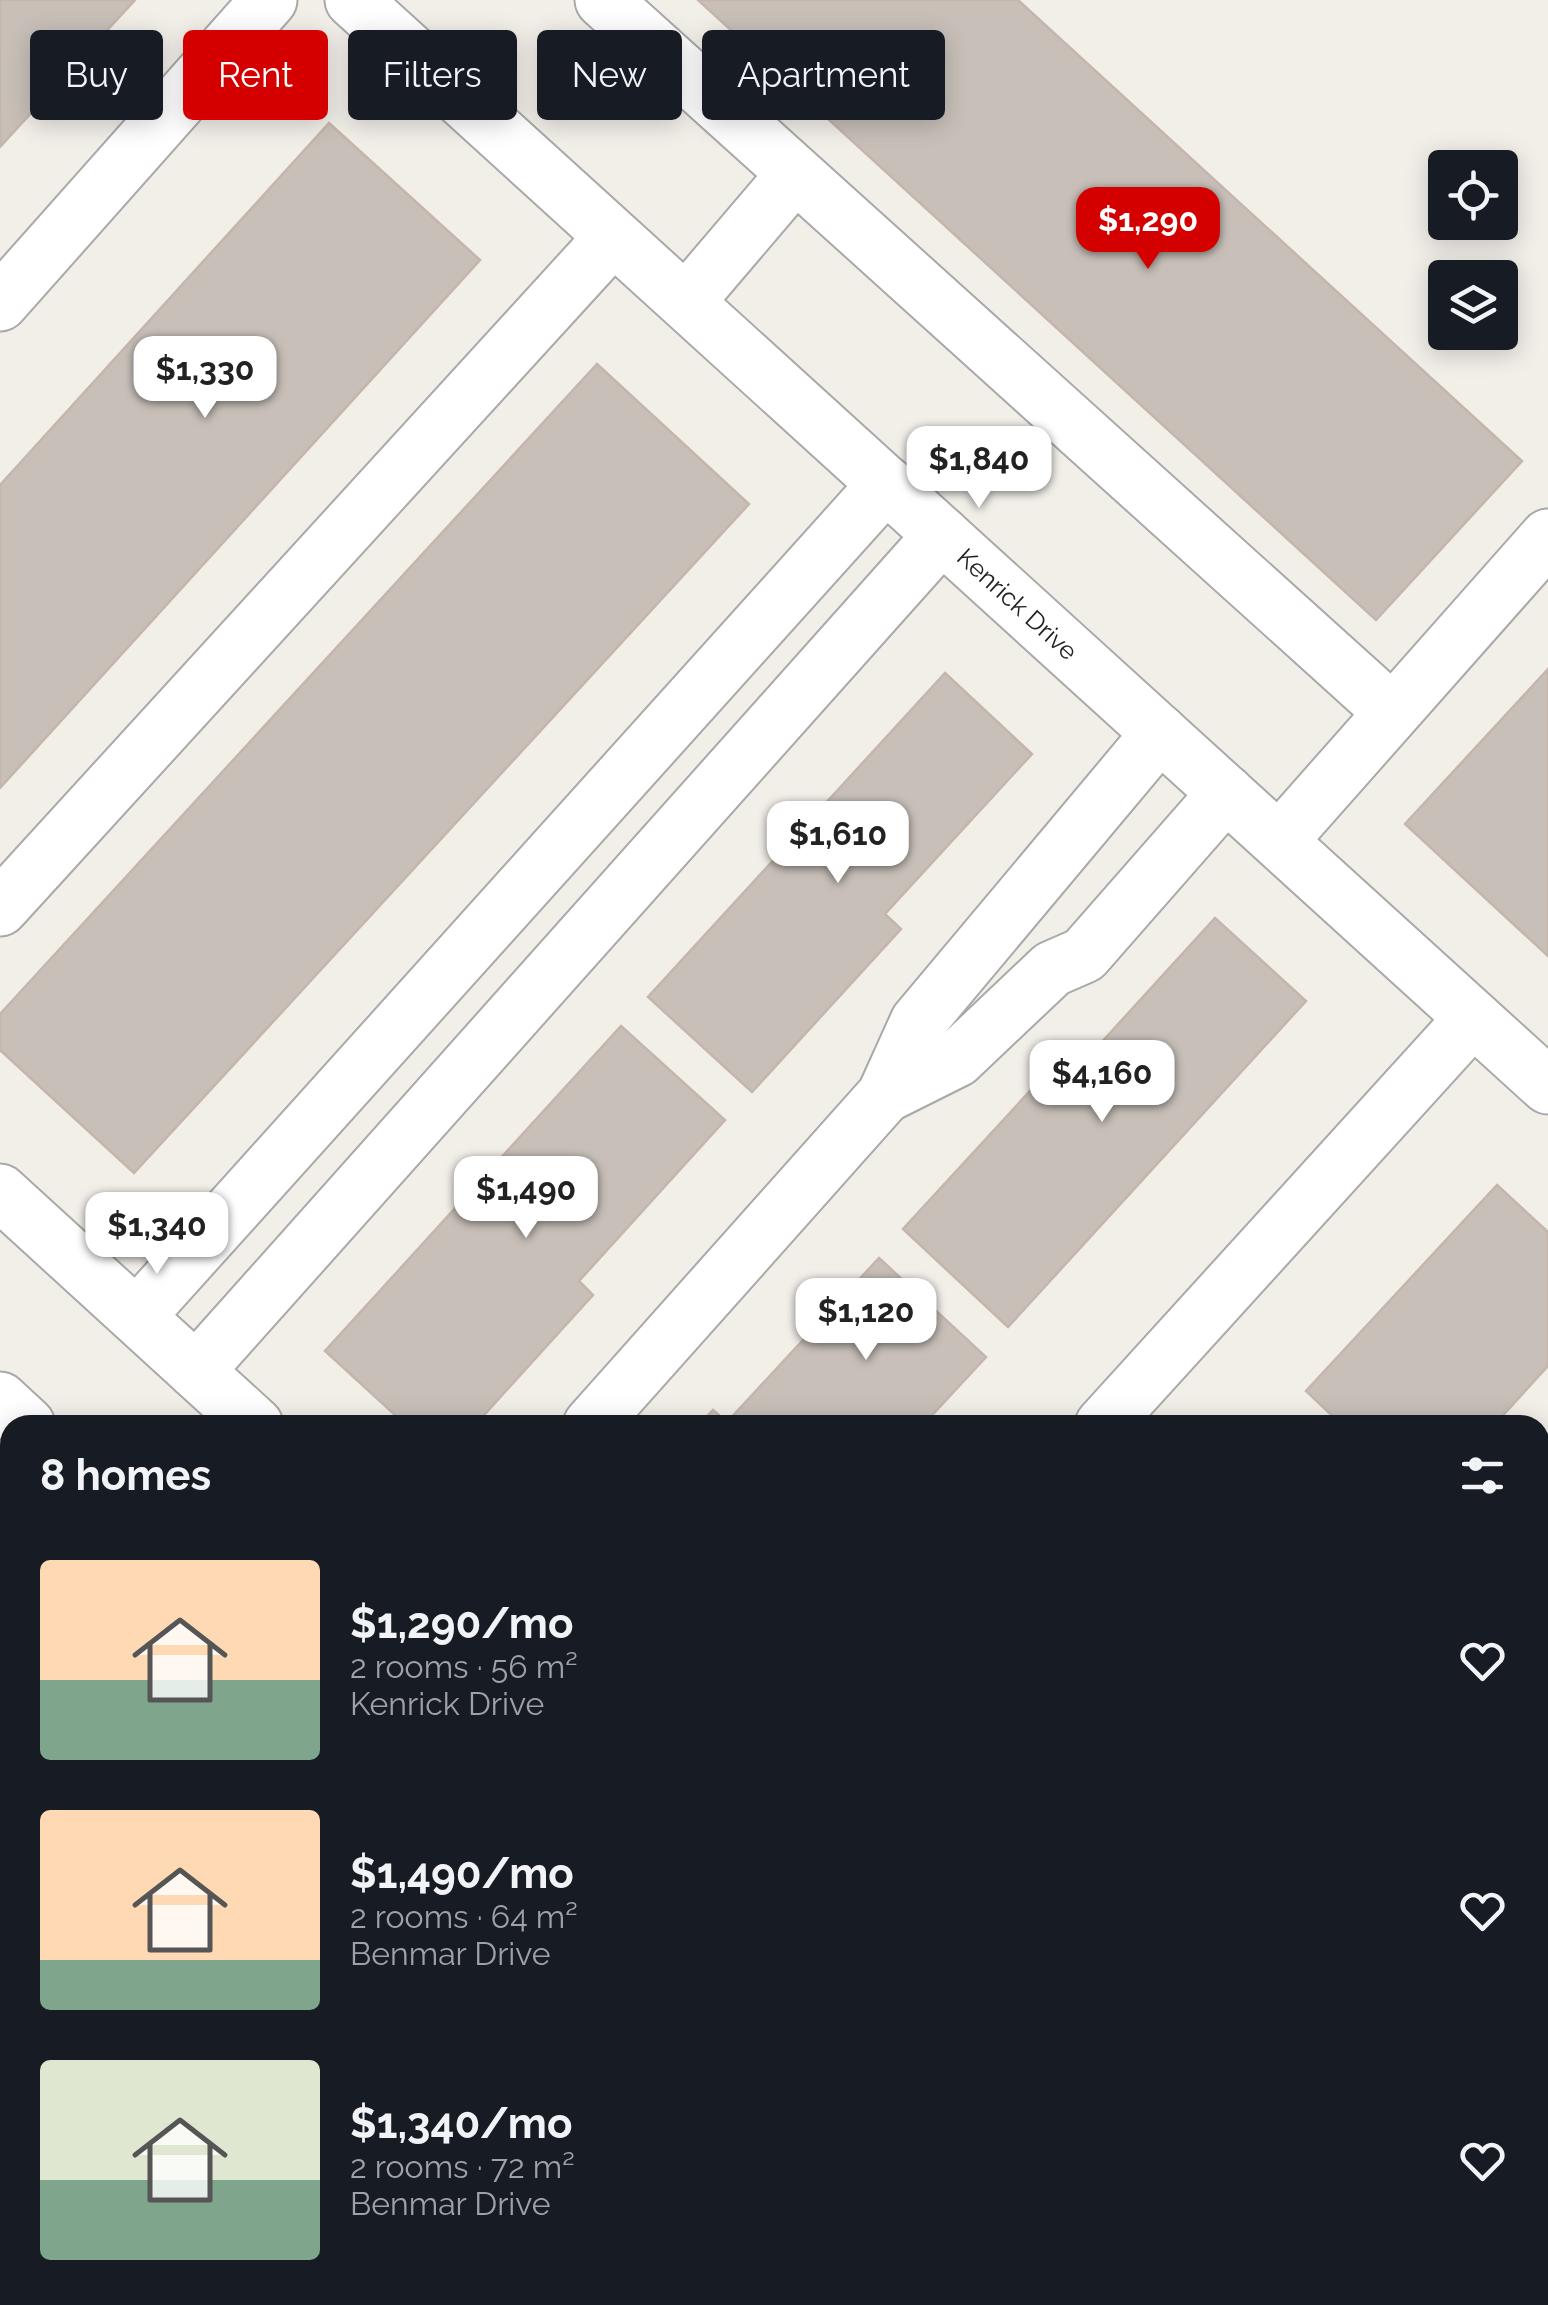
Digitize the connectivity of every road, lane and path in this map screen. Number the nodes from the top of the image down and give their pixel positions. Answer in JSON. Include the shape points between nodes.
{"nodes":[{"id":1,"x":269,"y":0,"type":"edge"},
{"id":2,"x":353,"y":0,"type":"edge"},
{"id":3,"x":603,"y":0,"type":"edge"},
{"id":4,"x":796,"y":174,"type":"junction"},
{"id":5,"x":613,"y":237,"type":"junction"},
{"id":6,"x":686,"y":302,"type":"junction"},
{"id":7,"x":0,"y":303,"type":"edge"},
{"id":8,"x":886,"y":484,"type":"junction"},
{"id":9,"x":942,"y":535,"type":"junction"},
{"id":10,"x":1548,"y":537,"type":"edge"},
{"id":11,"x":1391,"y":711,"type":"junction"},
{"id":12,"x":1160,"y":733,"type":"junction"},
{"id":13,"x":1226,"y":793,"type":"junction"},
{"id":14,"x":1278,"y":841,"type":"junction"},
{"id":15,"x":0,"y":908,"type":"edge"},
{"id":16,"x":1473,"y":1018,"type":"junction"},
{"id":17,"x":1542,"y":1069,"type":"edge"},
{"id":18,"x":885,"y":1095,"type":"junction"},
{"id":19,"x":0,"y":1192,"type":"edge"},
{"id":20,"x":136,"y":1316,"type":"junction"},
{"id":21,"x":196,"y":1371,"type":"junction"},
{"id":22,"x":244,"y":1415,"type":"edge"},
{"id":23,"x":599,"y":1415,"type":"edge"},
{"id":24,"x":1112,"y":1415,"type":"edge"}],
"edges":[{"from":1,"to":7,"type":"street"},
{"from":2,"to":5,"type":"street","name":"Kenrick Drive"},
{"from":3,"to":4,"type":"street"},
{"from":4,"to":6,"type":"street"},
{"from":4,"to":11,"type":"street"},
{"from":5,"to":6,"type":"street","name":"Kenrick Drive"},
{"from":5,"to":15,"type":"street"},
{"from":6,"to":8,"type":"street","name":"Kenrick Drive"},
{"from":8,"to":9,"type":"street","name":"Kenrick Drive"},
{"from":8,"to":20,"type":"street"},
{"from":9,"to":12,"type":"street","name":"Kenrick Drive"},
{"from":9,"to":21,"type":"street"},
{"from":10,"to":11,"type":"street"},
{"from":11,"to":14,"type":"street"},
{"from":12,"to":13,"type":"street","name":"Kenrick Drive"},
{"from":12,"to":18,"type":"street","via":[[918,1022]]},
{"from":13,"to":14,"type":"street","name":"Kenrick Drive"},
{"from":13,"to":18,"type":"street","via":[[1084,954],[1052,969],[956,1059]]},
{"from":14,"to":16,"type":"street","name":"Kenrick Drive"},
{"from":16,"to":17,"type":"street","name":"Kenrick Drive"},
{"from":16,"to":24,"type":"street"},
{"from":18,"to":23,"type":"street"},
{"from":19,"to":20,"type":"street"},
{"from":20,"to":21,"type":"street"},
{"from":21,"to":22,"type":"street"}]}
